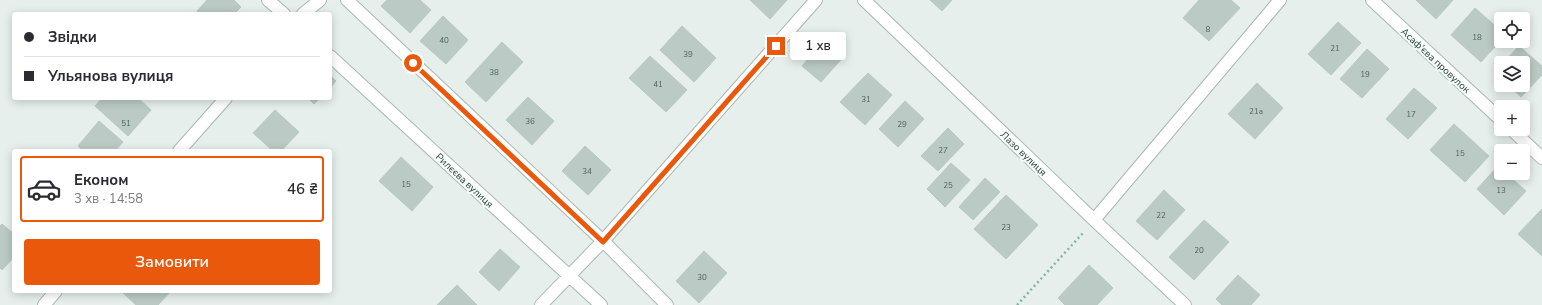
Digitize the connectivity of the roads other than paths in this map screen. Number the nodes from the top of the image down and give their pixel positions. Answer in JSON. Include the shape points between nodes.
{"nodes":[{"id":1,"x":268,"y":0,"type":"edge"},
{"id":2,"x":320,"y":0,"type":"edge"},
{"id":3,"x":346,"y":0,"type":"edge"},
{"id":4,"x":816,"y":0,"type":"edge"},
{"id":5,"x":864,"y":0,"type":"edge"},
{"id":6,"x":1280,"y":0,"type":"edge"},
{"id":7,"x":1372,"y":0,"type":"edge"},
{"id":8,"x":282,"y":12,"type":"edge"},
{"id":9,"x":305,"y":12,"type":"edge"},
{"id":10,"x":332,"y":58,"type":"edge"},
{"id":11,"x":224,"y":100,"type":"edge"},
{"id":12,"x":1494,"y":113,"type":"edge"},
{"id":13,"x":1518,"y":136,"type":"edge"},
{"id":14,"x":182,"y":149,"type":"edge"},
{"id":15,"x":1542,"y":158,"type":"edge"},
{"id":16,"x":1094,"y":220,"type":"junction"},
{"id":17,"x":603,"y":242,"type":"junction"},
{"id":18,"x":569,"y":276,"type":"junction"},
{"id":19,"x":54,"y":293,"type":"edge"},
{"id":20,"x":44,"y":305,"type":"edge"},
{"id":21,"x":541,"y":305,"type":"edge"},
{"id":22,"x":601,"y":305,"type":"edge"},
{"id":23,"x":666,"y":305,"type":"edge"},
{"id":24,"x":1185,"y":305,"type":"edge"}],
"edges":[{"from":1,"to":8,"type":"street"},
{"from":2,"to":9,"type":"street"},
{"from":3,"to":17,"type":"street"},
{"from":4,"to":17,"type":"street"},
{"from":5,"to":16,"type":"street","name":"Лазо вулиця"},
{"from":6,"to":16,"type":"street"},
{"from":7,"to":12,"type":"street","name":"Асаф’єва провулок"},
{"from":10,"to":18,"type":"street","name":"Рилєєва вулиця"},
{"from":11,"to":14,"type":"street"},
{"from":13,"to":15,"type":"street"},
{"from":16,"to":24,"type":"street","name":"Лазо вулиця"},
{"from":17,"to":18,"type":"street"},
{"from":17,"to":23,"type":"street"},
{"from":18,"to":21,"type":"street"},
{"from":18,"to":22,"type":"street","name":"Рилєєва вулиця"},
{"from":19,"to":20,"type":"street"}]}
